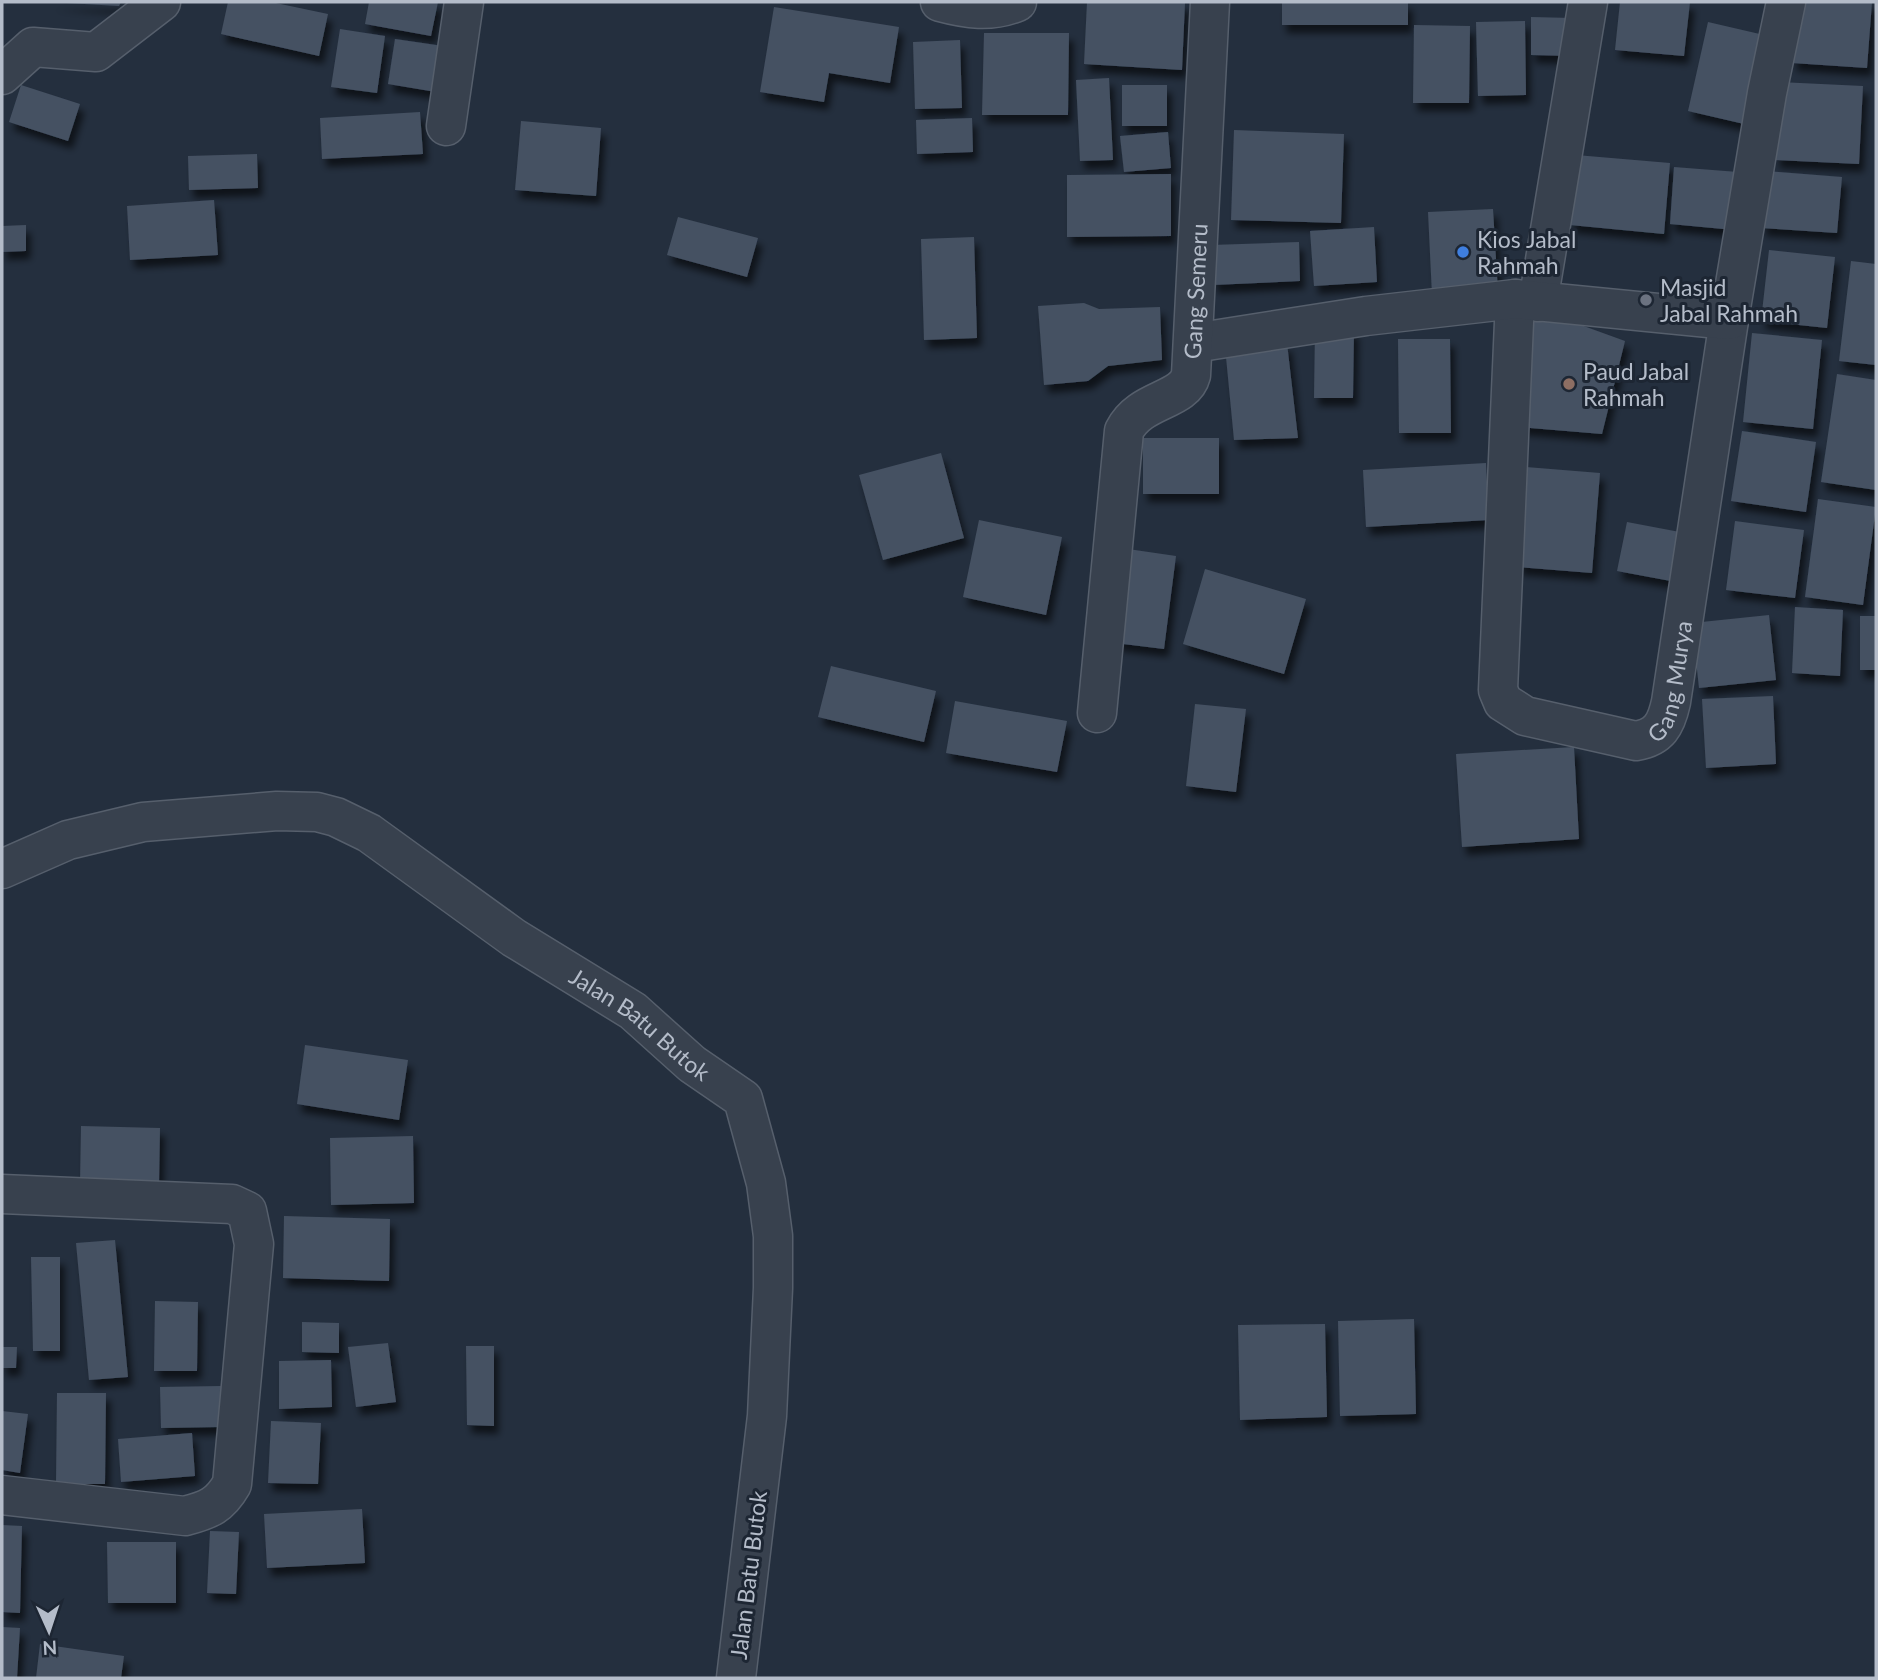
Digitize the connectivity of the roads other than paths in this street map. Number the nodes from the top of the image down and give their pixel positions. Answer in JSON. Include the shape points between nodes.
{"nodes":[{"id":1,"x":161,"y":2,"type":"edge"},
{"id":2,"x":464,"y":2,"type":"edge"},
{"id":3,"x":940,"y":2,"type":"edge"},
{"id":4,"x":1017,"y":2,"type":"edge"},
{"id":5,"x":1210,"y":2,"type":"edge"},
{"id":6,"x":1588,"y":2,"type":"edge"},
{"id":7,"x":1786,"y":2,"type":"edge"},
{"id":8,"x":2,"y":75,"type":"edge"},
{"id":9,"x":446,"y":126,"type":"dead end"},
{"id":10,"x":1527,"y":300,"type":"junction"},
{"id":11,"x":1729,"y":320,"type":"junction"},
{"id":12,"x":1194,"y":343,"type":"junction"},
{"id":13,"x":1097,"y":713,"type":"dead end"},
{"id":14,"x":2,"y":869,"type":"edge"},
{"id":15,"x":2,"y":1194,"type":"edge"},
{"id":16,"x":2,"y":1495,"type":"edge"},
{"id":17,"x":736,"y":1678,"type":"edge"}],
"edges":[{"from":1,"to":8,"type":"street","via":[[96,52],[33,47]]},
{"from":2,"to":9,"type":"street"},
{"from":3,"to":4,"type":"street","via":[[965,9]]},
{"from":5,"to":12,"type":"street","name":"Gang Semeru"},
{"from":6,"to":10,"type":"street","name":"Gang Murya"},
{"from":7,"to":11,"type":"street","name":"Gang Murya"},
{"from":10,"to":11,"type":"street"},
{"from":10,"to":11,"type":"street","name":"Gang Murya","via":[[1498,690],[1503,702],[1525,716],[1636,741],[1657,734],[1669,714]]},
{"from":10,"to":12,"type":"street","via":[[1366,316]]},
{"from":12,"to":13,"type":"street","name":"Gang Semeru","via":[[1190,380],[1183,389],[1143,407],[1125,431]]},
{"from":14,"to":17,"type":"street","name":"Jalan Batu Butok","via":[[68,840],[143,822],[277,811],[336,817],[369,833],[514,938],[633,1011],[692,1064],[743,1099],[774,1236],[766,1416]]},
{"from":15,"to":16,"type":"street","via":[[232,1204],[247,1211],[254,1244],[232,1484],[223,1499],[211,1510],[185,1517]]}]}
